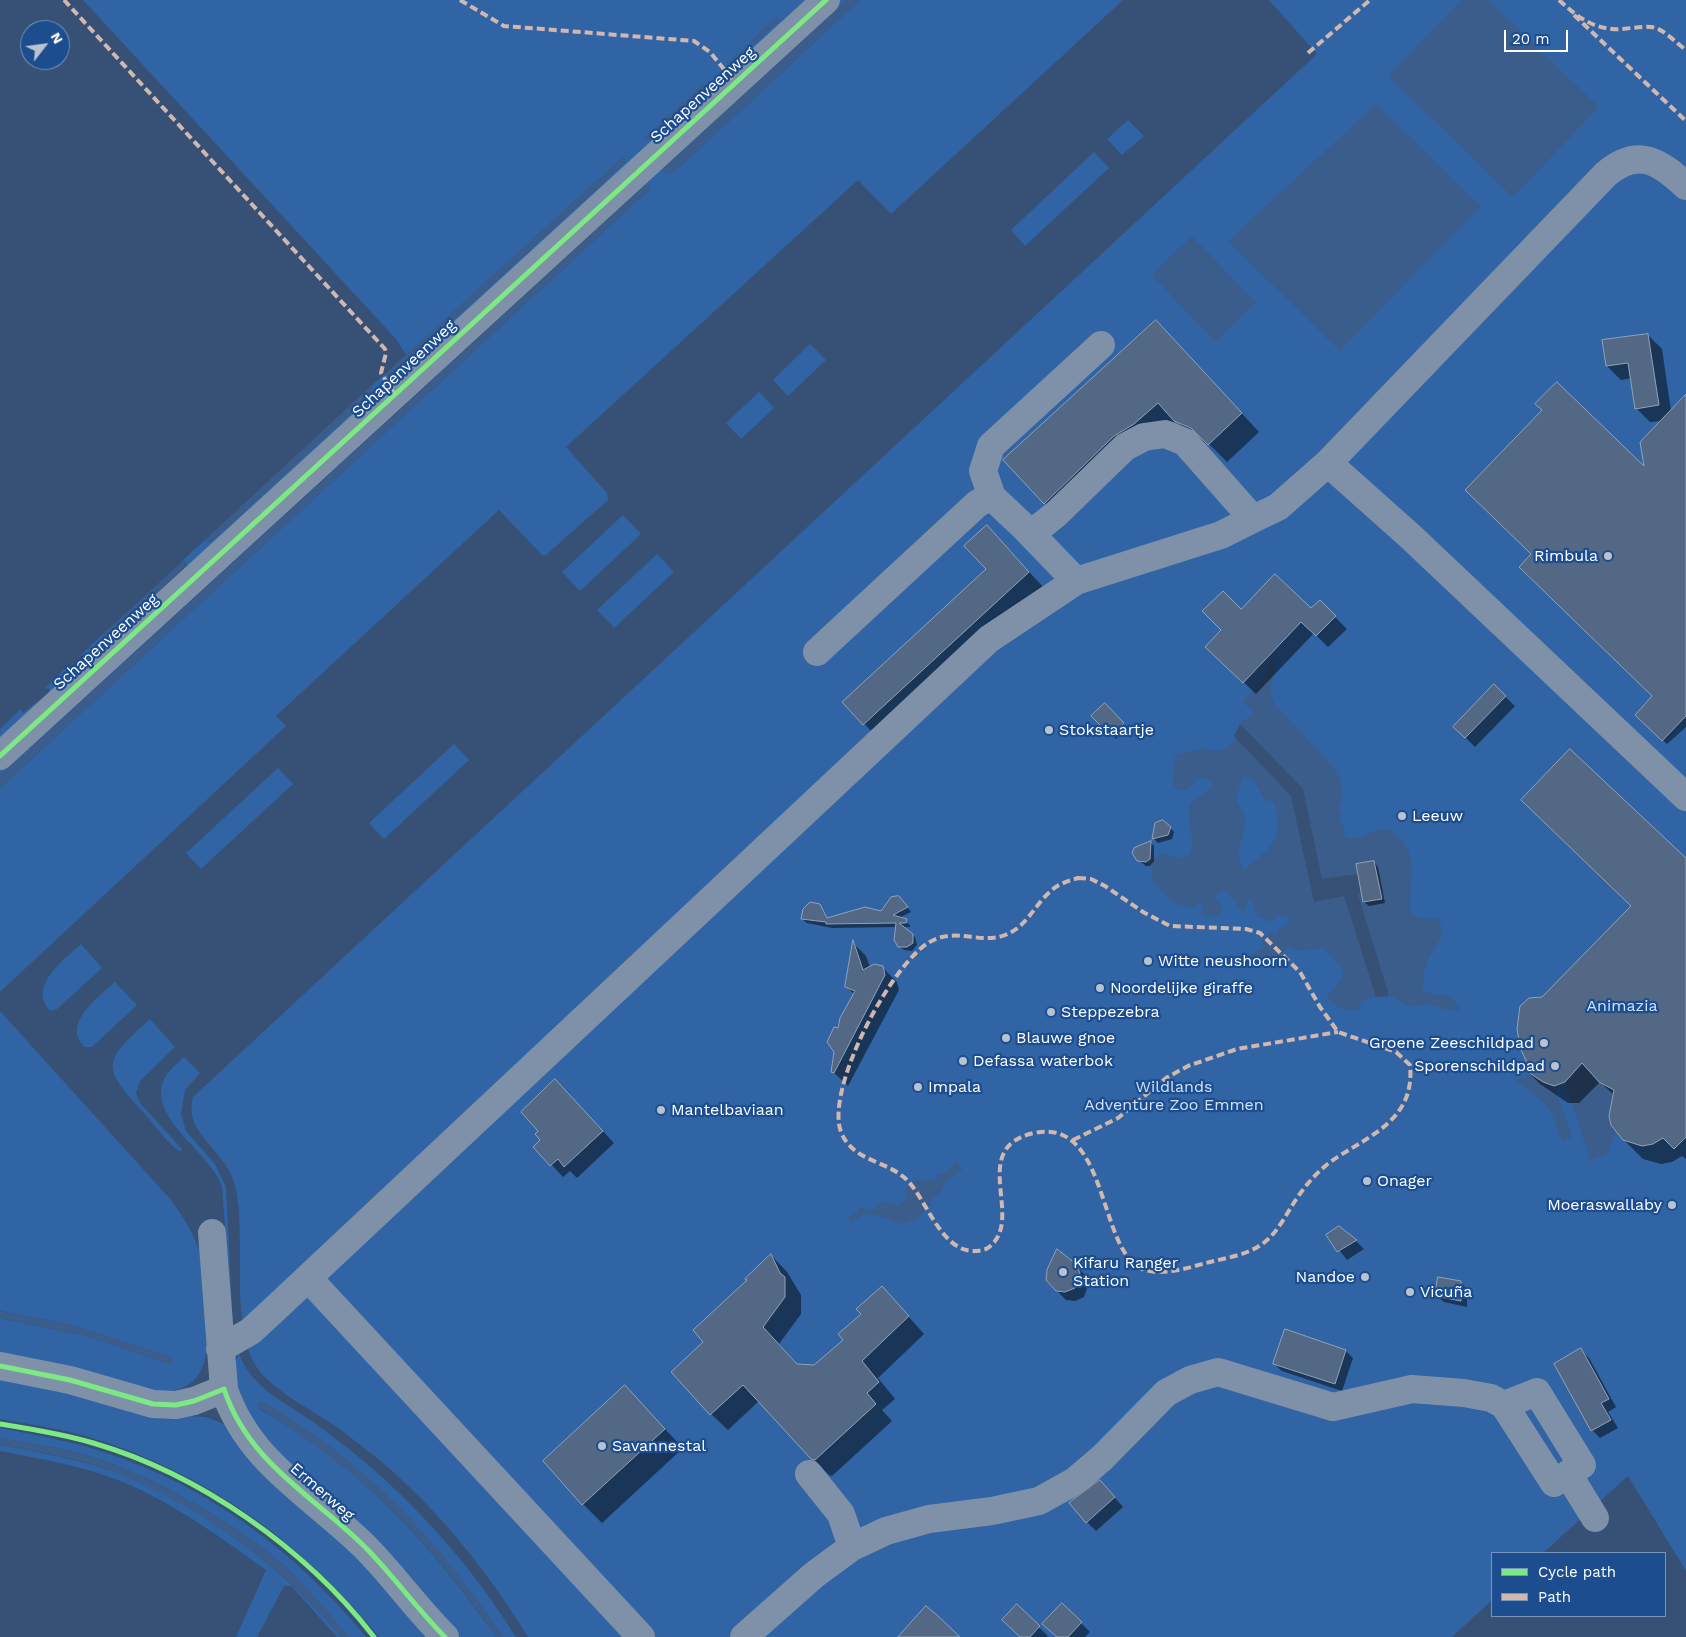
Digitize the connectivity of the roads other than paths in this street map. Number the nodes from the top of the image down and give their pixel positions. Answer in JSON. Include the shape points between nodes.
{"nodes":[{"id":1,"x":826,"y":0,"type":"edge"},
{"id":2,"x":1686,"y":186,"type":"edge"},
{"id":3,"x":1101,"y":345,"type":"dead end"},
{"id":4,"x":1328,"y":463,"type":"junction"},
{"id":5,"x":992,"y":497,"type":"junction"},
{"id":6,"x":1253,"y":519,"type":"junction"},
{"id":7,"x":1031,"y":534,"type":"junction"},
{"id":8,"x":1076,"y":581,"type":"junction"},
{"id":9,"x":817,"y":652,"type":"dead end"},
{"id":10,"x":0,"y":756,"type":"edge"},
{"id":11,"x":1686,"y":797,"type":"edge"},
{"id":12,"x":212,"y":1233,"type":"dead end"},
{"id":13,"x":308,"y":1278,"type":"junction"},
{"id":14,"x":220,"y":1349,"type":"junction"},
{"id":15,"x":0,"y":1366,"type":"edge"},
{"id":16,"x":224,"y":1389,"type":"junction"},
{"id":17,"x":1504,"y":1405,"type":"junction"},
{"id":18,"x":809,"y":1474,"type":"dead end"},
{"id":19,"x":1568,"y":1474,"type":"junction"},
{"id":20,"x":1595,"y":1518,"type":"dead end"},
{"id":21,"x":852,"y":1547,"type":"junction"},
{"id":22,"x":438,"y":1632,"type":"edge"},
{"id":23,"x":641,"y":1637,"type":"edge"},
{"id":24,"x":744,"y":1637,"type":"edge"}],
"edges":[{"from":1,"to":10,"type":"street","name":"Schapenveenweg"},
{"from":2,"to":4,"type":"street","via":[[1653,161],[1637,158],[1619,163]]},
{"from":3,"to":5,"type":"street","via":[[991,446],[983,472]]},
{"from":4,"to":6,"type":"street","via":[[1278,507]]},
{"from":4,"to":11,"type":"street"},
{"from":5,"to":7,"type":"street"},
{"from":5,"to":9,"type":"street","via":[[978,503]]},
{"from":6,"to":7,"type":"street","via":[[1185,442],[1166,434],[1144,437],[1125,447]]},
{"from":6,"to":8,"type":"street","via":[[1222,535]]},
{"from":7,"to":8,"type":"street"},
{"from":8,"to":13,"type":"street","via":[[989,639]]},
{"from":12,"to":14,"type":"street","name":"Ermerweg"},
{"from":13,"to":14,"type":"street","via":[[251,1331]]},
{"from":13,"to":23,"type":"street"},
{"from":14,"to":16,"type":"street","name":"Ermerweg"},
{"from":15,"to":16,"type":"street","via":[[70,1380],[153,1404],[176,1405]]},
{"from":16,"to":22,"type":"street","name":"Ermerweg","via":[[241,1428],[271,1466],[365,1547]]},
{"from":17,"to":19,"type":"street","via":[[1554,1483]]},
{"from":17,"to":19,"type":"street","via":[[1538,1392],[1582,1465]]},
{"from":17,"to":21,"type":"street","via":[[1491,1398],[1464,1393],[1412,1389],[1333,1407],[1218,1372],[1190,1380],[1166,1393],[1102,1458],[1075,1481],[1039,1502],[929,1519],[886,1531]]},
{"from":18,"to":21,"type":"street","via":[[841,1514]]},
{"from":19,"to":20,"type":"street"},
{"from":21,"to":24,"type":"street"}]}
